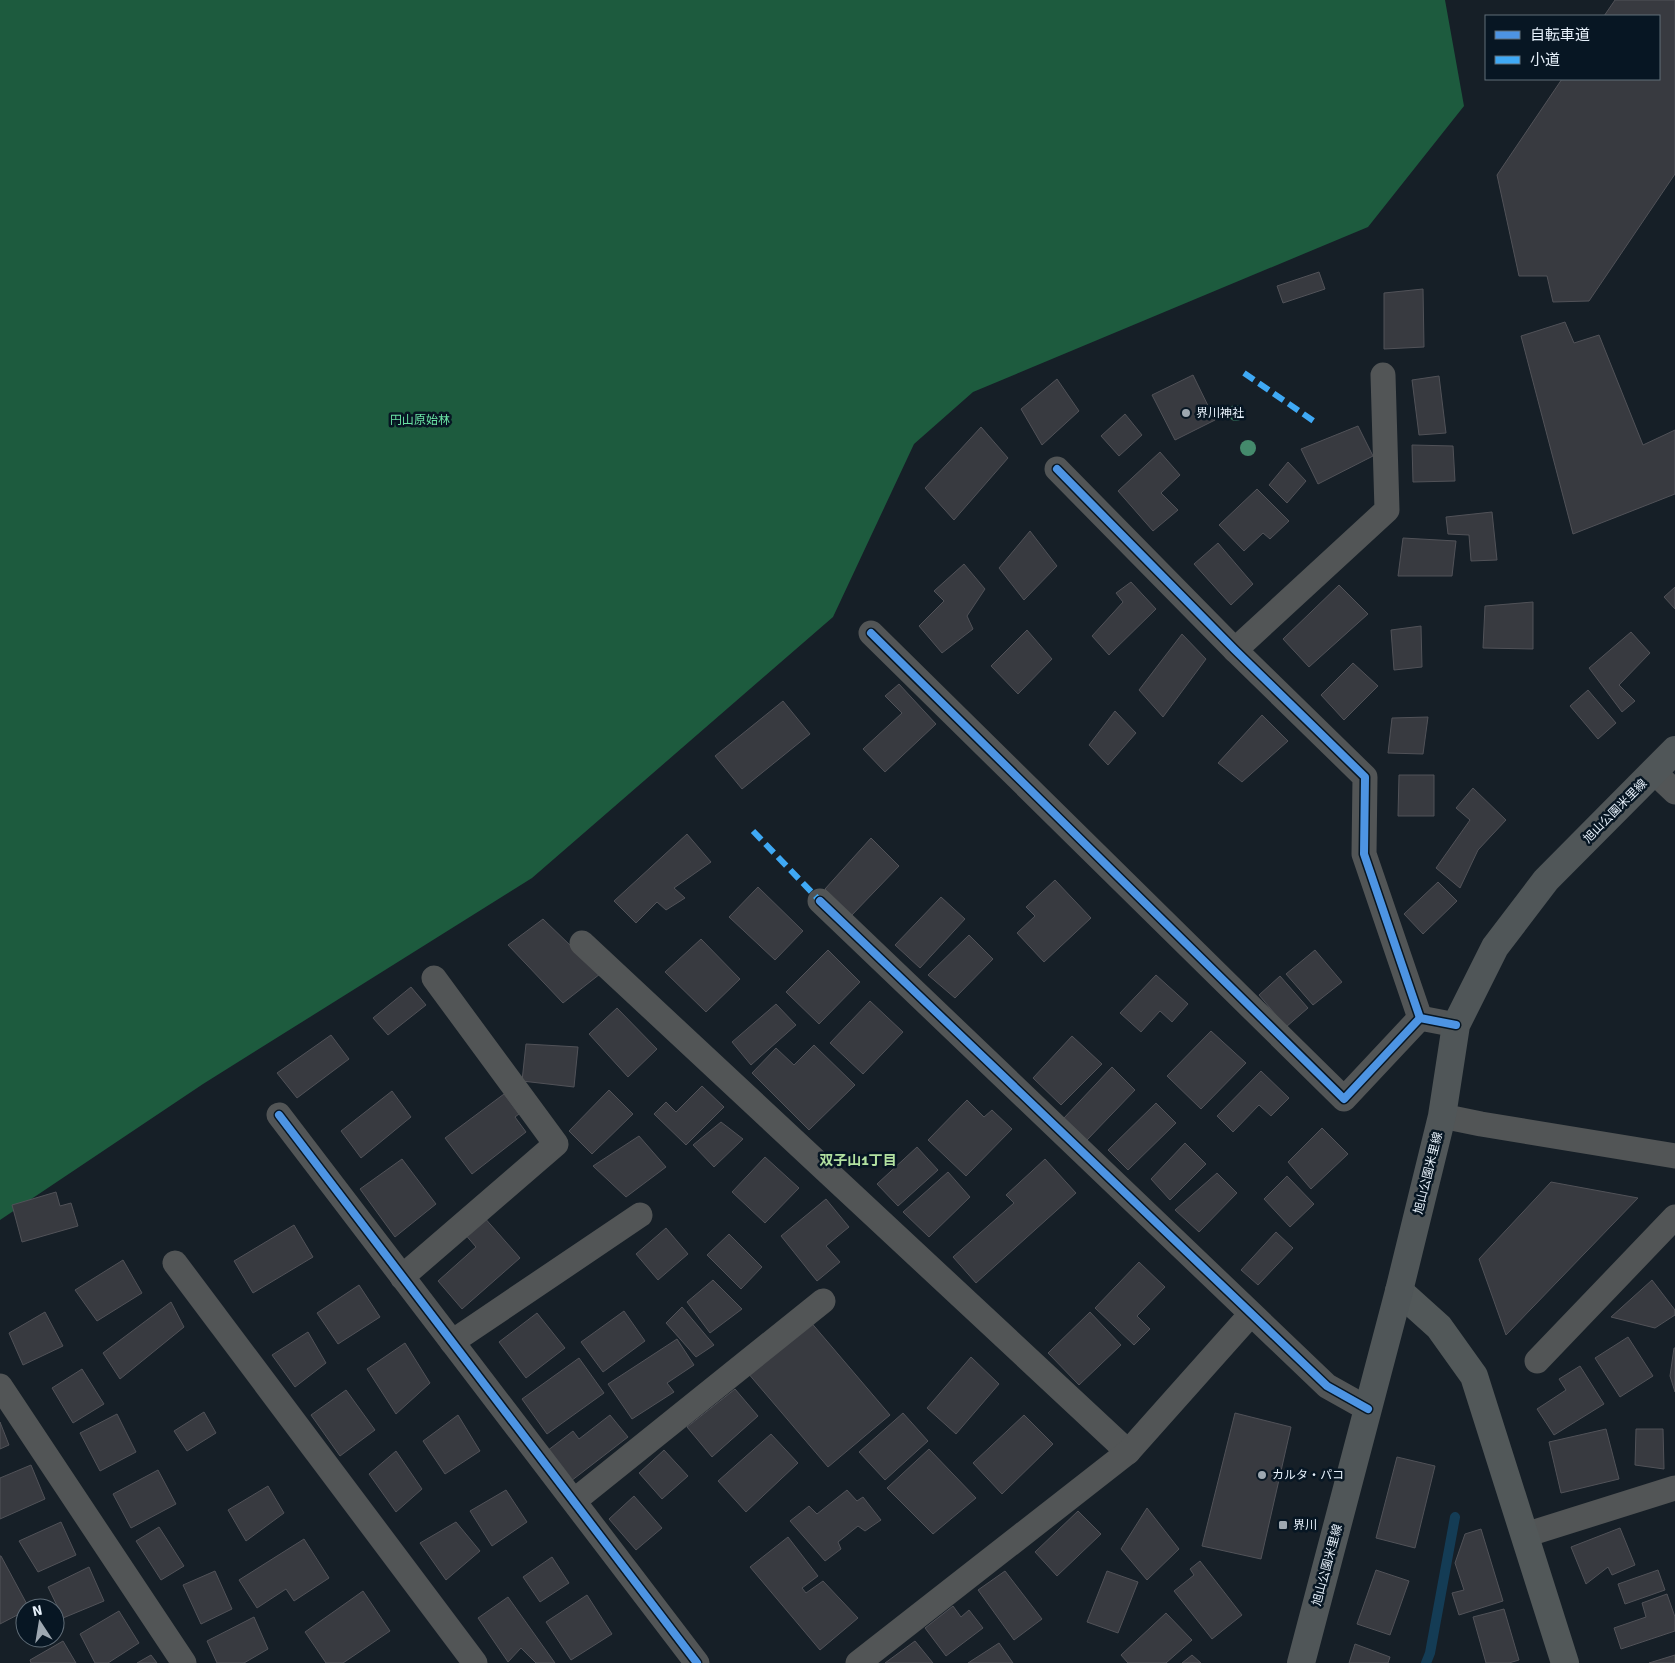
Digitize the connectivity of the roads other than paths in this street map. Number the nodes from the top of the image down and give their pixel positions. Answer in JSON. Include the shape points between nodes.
{"nodes":[{"id":1,"x":1383,"y":375,"type":"dead end"},
{"id":2,"x":1057,"y":469,"type":"dead end"},
{"id":3,"x":871,"y":633,"type":"dead end"},
{"id":4,"x":1235,"y":650,"type":"junction"},
{"id":5,"x":1675,"y":750,"type":"edge"},
{"id":6,"x":1653,"y":771,"type":"junction"},
{"id":7,"x":1675,"y":792,"type":"edge"},
{"id":8,"x":820,"y":901,"type":"dead end"},
{"id":9,"x":582,"y":943,"type":"dead end"},
{"id":10,"x":434,"y":978,"type":"dead end"},
{"id":11,"x":1420,"y":1018,"type":"junction"},
{"id":12,"x":1456,"y":1025,"type":"junction"},
{"id":13,"x":279,"y":1115,"type":"dead end"},
{"id":14,"x":1442,"y":1116,"type":"junction"},
{"id":15,"x":1675,"y":1156,"type":"edge"},
{"id":16,"x":640,"y":1215,"type":"dead end"},
{"id":17,"x":1675,"y":1217,"type":"edge"},
{"id":18,"x":175,"y":1263,"type":"dead end"},
{"id":19,"x":402,"y":1277,"type":"junction"},
{"id":20,"x":1399,"y":1291,"type":"junction"},
{"id":21,"x":823,"y":1301,"type":"dead end"},
{"id":22,"x":1251,"y":1314,"type":"junction"},
{"id":23,"x":452,"y":1342,"type":"junction"},
{"id":24,"x":1537,"y":1361,"type":"dead end"},
{"id":25,"x":0,"y":1386,"type":"edge"},
{"id":26,"x":1368,"y":1409,"type":"junction"},
{"id":27,"x":1128,"y":1452,"type":"junction"},
{"id":28,"x":1675,"y":1488,"type":"edge"},
{"id":29,"x":574,"y":1501,"type":"junction"},
{"id":30,"x":1525,"y":1535,"type":"junction"},
{"id":31,"x":184,"y":1663,"type":"edge"},
{"id":32,"x":475,"y":1663,"type":"edge"},
{"id":33,"x":697,"y":1663,"type":"edge"},
{"id":34,"x":858,"y":1663,"type":"edge"},
{"id":35,"x":1301,"y":1663,"type":"edge"},
{"id":36,"x":1565,"y":1663,"type":"edge"}],
"edges":[{"from":1,"to":4,"type":"street","via":[[1387,510]]},
{"from":2,"to":4,"type":"street"},
{"from":3,"to":11,"type":"street","via":[[1344,1099]]},
{"from":4,"to":11,"type":"street","via":[[1365,777],[1364,854]]},
{"from":5,"to":6,"type":"main road","name":"旭山公園米里線"},
{"from":6,"to":7,"type":"street"},
{"from":6,"to":12,"type":"main road","name":"旭山公園米里線","via":[[1546,880],[1495,947]]},
{"from":8,"to":22,"type":"street"},
{"from":9,"to":27,"type":"street"},
{"from":10,"to":19,"type":"street","via":[[556,1144]]},
{"from":11,"to":12,"type":"street"},
{"from":12,"to":14,"type":"main road","name":"旭山公園米里線"},
{"from":13,"to":19,"type":"street"},
{"from":14,"to":15,"type":"street"},
{"from":14,"to":20,"type":"main road","name":"旭山公園米里線"},
{"from":16,"to":23,"type":"street"},
{"from":17,"to":24,"type":"street"},
{"from":18,"to":32,"type":"street"},
{"from":19,"to":23,"type":"street"},
{"from":20,"to":26,"type":"main road","name":"旭山公園米里線"},
{"from":20,"to":30,"type":"street","via":[[1439,1327],[1474,1376]]},
{"from":21,"to":29,"type":"street"},
{"from":22,"to":26,"type":"street","via":[[1327,1386]]},
{"from":22,"to":27,"type":"street"},
{"from":23,"to":29,"type":"street"},
{"from":25,"to":31,"type":"street"},
{"from":26,"to":35,"type":"main road","name":"旭山公園米里線"},
{"from":27,"to":34,"type":"street"},
{"from":28,"to":30,"type":"street"},
{"from":29,"to":33,"type":"street"},
{"from":30,"to":36,"type":"street"}]}
